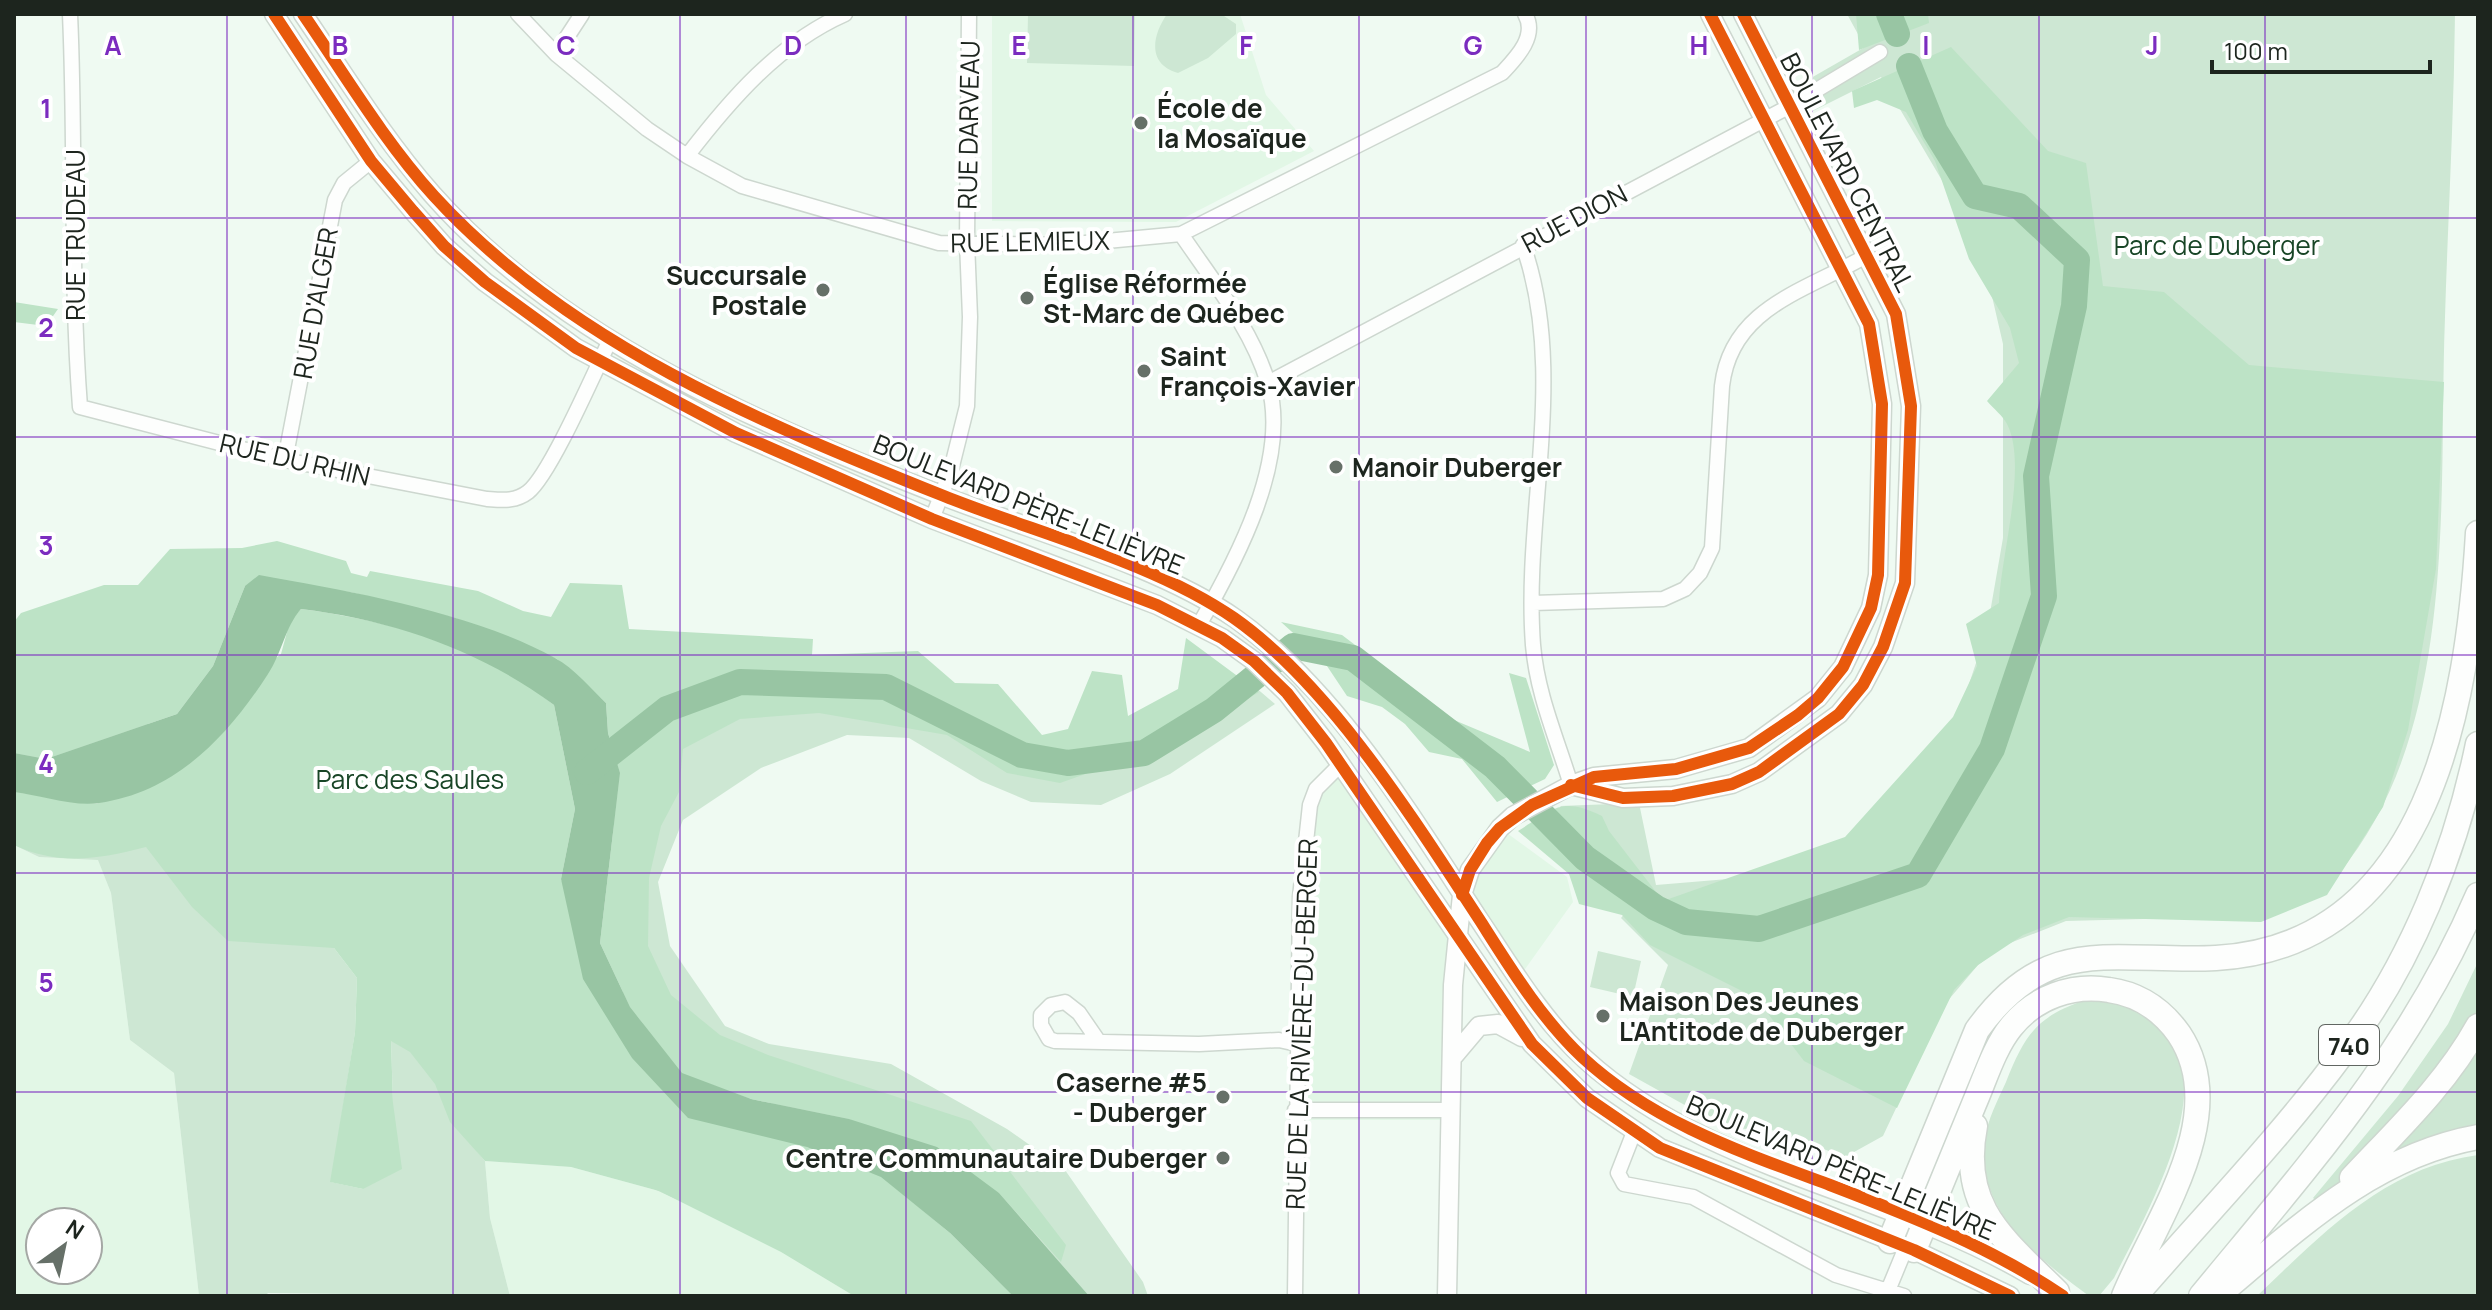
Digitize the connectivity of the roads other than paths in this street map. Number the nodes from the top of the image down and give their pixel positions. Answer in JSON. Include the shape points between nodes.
{"nodes":[{"id":1,"x":70,"y":14,"type":"edge"},
{"id":2,"x":274,"y":14,"type":"edge"},
{"id":3,"x":303,"y":14,"type":"edge"},
{"id":4,"x":518,"y":14,"type":"edge"},
{"id":5,"x":582,"y":14,"type":"edge"},
{"id":6,"x":845,"y":14,"type":"edge"},
{"id":7,"x":969,"y":14,"type":"edge"},
{"id":8,"x":1525,"y":14,"type":"edge"},
{"id":9,"x":1710,"y":14,"type":"edge"},
{"id":10,"x":1743,"y":14,"type":"edge"},
{"id":11,"x":813,"y":20,"type":"edge"},
{"id":12,"x":1880,"y":52,"type":"dead end"},
{"id":13,"x":556,"y":54,"type":"junction"},
{"id":14,"x":1790,"y":106,"type":"junction"},
{"id":15,"x":1764,"y":118,"type":"junction"},
{"id":16,"x":687,"y":156,"type":"junction"},
{"id":17,"x":371,"y":161,"type":"junction"},
{"id":18,"x":1181,"y":234,"type":"junction"},
{"id":19,"x":967,"y":242,"type":"junction"},
{"id":20,"x":1523,"y":245,"type":"junction"},
{"id":21,"x":1866,"y":256,"type":"junction"},
{"id":22,"x":1842,"y":270,"type":"junction"},
{"id":23,"x":610,"y":340,"type":"junction"},
{"id":24,"x":600,"y":362,"type":"junction"},
{"id":25,"x":1268,"y":383,"type":"junction"},
{"id":26,"x":80,"y":407,"type":"joint"},
{"id":27,"x":285,"y":460,"type":"junction"},
{"id":28,"x":940,"y":495,"type":"junction"},
{"id":29,"x":932,"y":519,"type":"junction"},
{"id":30,"x":2478,"y":533,"type":"edge"},
{"id":31,"x":1533,"y":603,"type":"junction"},
{"id":32,"x":1211,"y":604,"type":"junction"},
{"id":33,"x":1199,"y":625,"type":"junction"},
{"id":34,"x":2478,"y":744,"type":"edge"},
{"id":35,"x":1341,"y":764,"type":"junction"},
{"id":36,"x":1571,"y":785,"type":"junction"},
{"id":37,"x":1462,"y":895,"type":"junction"},
{"id":38,"x":2478,"y":895,"type":"edge"},
{"id":39,"x":1458,"y":937,"type":"junction"},
{"id":40,"x":2478,"y":1026,"type":"edge"},
{"id":41,"x":1099,"y":1042,"type":"dead end"},
{"id":42,"x":1297,"y":1044,"type":"junction"},
{"id":43,"x":1532,"y":1044,"type":"junction"},
{"id":44,"x":1452,"y":1058,"type":"junction"},
{"id":45,"x":1984,"y":1080,"type":"junction"},
{"id":46,"x":1295,"y":1110,"type":"junction"},
{"id":47,"x":1452,"y":1110,"type":"junction"},
{"id":48,"x":1634,"y":1132,"type":"junction"},
{"id":49,"x":2478,"y":1137,"type":"edge"},
{"id":50,"x":2323,"y":1208,"type":"junction"},
{"id":51,"x":1914,"y":1218,"type":"junction"},
{"id":52,"x":1903,"y":1246,"type":"junction"},
{"id":53,"x":1887,"y":1293,"type":"junction"},
{"id":54,"x":2060,"y":1294,"type":"edge"},
{"id":55,"x":1295,"y":1296,"type":"edge"},
{"id":56,"x":1447,"y":1296,"type":"edge"},
{"id":57,"x":1904,"y":1296,"type":"edge"},
{"id":58,"x":2010,"y":1296,"type":"edge"},
{"id":59,"x":2124,"y":1296,"type":"edge"},
{"id":60,"x":2135,"y":1296,"type":"edge"},
{"id":61,"x":2201,"y":1296,"type":"edge"},
{"id":62,"x":2217,"y":1296,"type":"edge"}],
"edges":[{"from":1,"to":26,"type":"street","name":"RUE TRUDEAU"},
{"from":2,"to":17,"type":"main road","name":"BOULEVARD PÈRE-LELIÈVRE"},
{"from":3,"to":23,"type":"main road","name":"BOULEVARD PÈRE-LELIÈVRE","via":[[431,193],[507,267]]},
{"from":4,"to":13,"type":"street","name":"RUE LEMIEUX"},
{"from":5,"to":13,"type":"street"},
{"from":6,"to":11,"type":"street"},
{"from":7,"to":19,"type":"street","name":"RUE DARVEAU"},
{"from":8,"to":18,"type":"street","name":"RUE LEMIEUX","via":[[1527,40],[1502,73]]},
{"from":9,"to":15,"type":"main road","name":"BOULEVARD CENTRAL"},
{"from":10,"to":14,"type":"main road","name":"BOULEVARD CENTRAL"},
{"from":11,"to":16,"type":"street","via":[[720,113]]},
{"from":12,"to":14,"type":"street","name":"RUE DION"},
{"from":13,"to":16,"type":"street","name":"RUE LEMIEUX"},
{"from":14,"to":15,"type":"street","name":"RUE DION"},
{"from":14,"to":21,"type":"main road","name":"BOULEVARD CENTRAL"},
{"from":15,"to":20,"type":"street","name":"RUE DION"},
{"from":15,"to":22,"type":"main road","name":"BOULEVARD CENTRAL"},
{"from":16,"to":19,"type":"street","name":"RUE LEMIEUX","via":[[742,186],[939,243]]},
{"from":17,"to":24,"type":"main road","name":"BOULEVARD PÈRE-LELIÈVRE","via":[[444,246],[510,301]]},
{"from":17,"to":27,"type":"street","name":"RUE D'ALGER","via":[[344,183],[332,209]]},
{"from":18,"to":19,"type":"street","name":"RUE LEMIEUX","via":[[1064,245]]},
{"from":18,"to":25,"type":"street","via":[[1221,293]]},
{"from":19,"to":28,"type":"street","name":"RUE DARVEAU","via":[[967,406]]},
{"from":20,"to":25,"type":"street","name":"RUE DION"},
{"from":20,"to":31,"type":"street","via":[[1543,350]]},
{"from":21,"to":22,"type":"street"},
{"from":21,"to":36,"type":"main road","name":"BOULEVARD CENTRAL","via":[[1896,314],[1907,366],[1911,458],[1905,583],[1883,647],[1863,685],[1839,714],[1759,772],[1732,784],[1692,794],[1623,798]]},
{"from":22,"to":31,"type":"street","via":[[1770,307],[1735,340],[1722,386],[1712,548],[1700,573],[1685,589],[1663,599]]},
{"from":22,"to":36,"type":"main road","name":"BOULEVARD CENTRAL","via":[[1869,324],[1882,404],[1878,575],[1871,608],[1850,654],[1818,698],[1749,748],[1676,769],[1594,777]]},
{"from":23,"to":24,"type":"street"},
{"from":23,"to":28,"type":"main road","name":"BOULEVARD PÈRE-LELIÈVRE","via":[[745,411]]},
{"from":24,"to":27,"type":"street","name":"RUE DU RHIN","via":[[530,490],[513,500]]},
{"from":24,"to":29,"type":"main road","name":"BOULEVARD PÈRE-LELIÈVRE","via":[[736,433]]},
{"from":25,"to":32,"type":"street","via":[[1273,419],[1265,481],[1238,557]]},
{"from":26,"to":27,"type":"street","name":"RUE DU RHIN"},
{"from":28,"to":29,"type":"street","name":"RUE DARVEAU"},
{"from":28,"to":32,"type":"main road","name":"BOULEVARD PÈRE-LELIÈVRE","via":[[1155,576]]},
{"from":29,"to":33,"type":"main road","name":"BOULEVARD PÈRE-LELIÈVRE"},
{"from":30,"to":51,"type":"highway","via":[[2454,714],[2420,813],[2388,869],[2336,921],[2256,953],[2081,958],[2023,980],[1998,1000],[1977,1030]]},
{"from":31,"to":36,"type":"street","via":[[1538,676]]},
{"from":32,"to":33,"type":"street"},
{"from":32,"to":37,"type":"main road","name":"BOULEVARD PÈRE-LELIÈVRE","via":[[1301,676],[1370,760]]},
{"from":33,"to":35,"type":"main road","name":"BOULEVARD PÈRE-LELIÈVRE","via":[[1241,650],[1282,689]]},
{"from":34,"to":60,"type":"highway","number":"740","via":[[2447,853],[2421,917],[2347,1049]]},
{"from":35,"to":39,"type":"main road","name":"BOULEVARD PÈRE-LELIÈVRE"},
{"from":35,"to":42,"type":"street","name":"RUE DE LA RIVIÈRE-DU-BERGER","via":[[1316,789],[1310,805],[1300,897]]},
{"from":36,"to":37,"type":"main road","name":"BOULEVARD CENTRAL","via":[[1513,816],[1480,854]]},
{"from":37,"to":39,"type":"main road","name":"BOULEVARD CENTRAL"},
{"from":37,"to":51,"type":"main road","name":"BOULEVARD PÈRE-LELIÈVRE","via":[[1549,1022],[1608,1079],[1709,1139]]},
{"from":38,"to":61,"type":"highway","number":"740","via":[[2422,1009],[2387,1065]]},
{"from":39,"to":43,"type":"main road","name":"BOULEVARD PÈRE-LELIÈVRE"},
{"from":39,"to":44,"type":"main road","name":"BOULEVARD CENTRAL"},
{"from":40,"to":50,"type":"highway","via":[[2423,1103]]},
{"from":41,"to":42,"type":"street"},
{"from":42,"to":46,"type":"street","name":"RUE DE LA RIVIÈRE-DU-BERGER"},
{"from":43,"to":44,"type":"main road","via":[[1509,1028],[1486,1024],[1472,1030]]},
{"from":43,"to":48,"type":"main road","name":"BOULEVARD PÈRE-LELIÈVRE","via":[[1587,1098]]},
{"from":44,"to":47,"type":"main road","name":"BOULEVARD CENTRAL"},
{"from":45,"to":51,"type":"highway"},
{"from":45,"to":54,"type":"highway","via":[[1970,1149],[1976,1194],[1997,1233]]},
{"from":45,"to":59,"type":"highway","via":[[2003,1039],[2021,1017],[2035,1004],[2075,989],[2114,990],[2147,1003],[2185,1043],[2197,1081],[2193,1137],[2177,1184]]},
{"from":46,"to":47,"type":"street"},
{"from":46,"to":55,"type":"street","name":"RUE DE LA RIVIÈRE-DU-BERGER"},
{"from":47,"to":56,"type":"main road","name":"BOULEVARD CENTRAL"},
{"from":48,"to":52,"type":"main road","name":"BOULEVARD PÈRE-LELIÈVRE","via":[[1684,1159]]},
{"from":48,"to":53,"type":"street","via":[[1619,1166],[1624,1184],[1693,1197],[1836,1275]]},
{"from":49,"to":50,"type":"highway","via":[[2403,1158]]},
{"from":50,"to":62,"type":"highway"},
{"from":51,"to":52,"type":"highway"},
{"from":51,"to":54,"type":"main road","name":"BOULEVARD PÈRE-LELIÈVRE","via":[[1999,1257]]},
{"from":52,"to":53,"type":"street","name":"BOULEVARD PÈRE-LELIÈVRE"},
{"from":52,"to":58,"type":"main road","name":"BOULEVARD PÈRE-LELIÈVRE"},
{"from":53,"to":57,"type":"street"}]}
